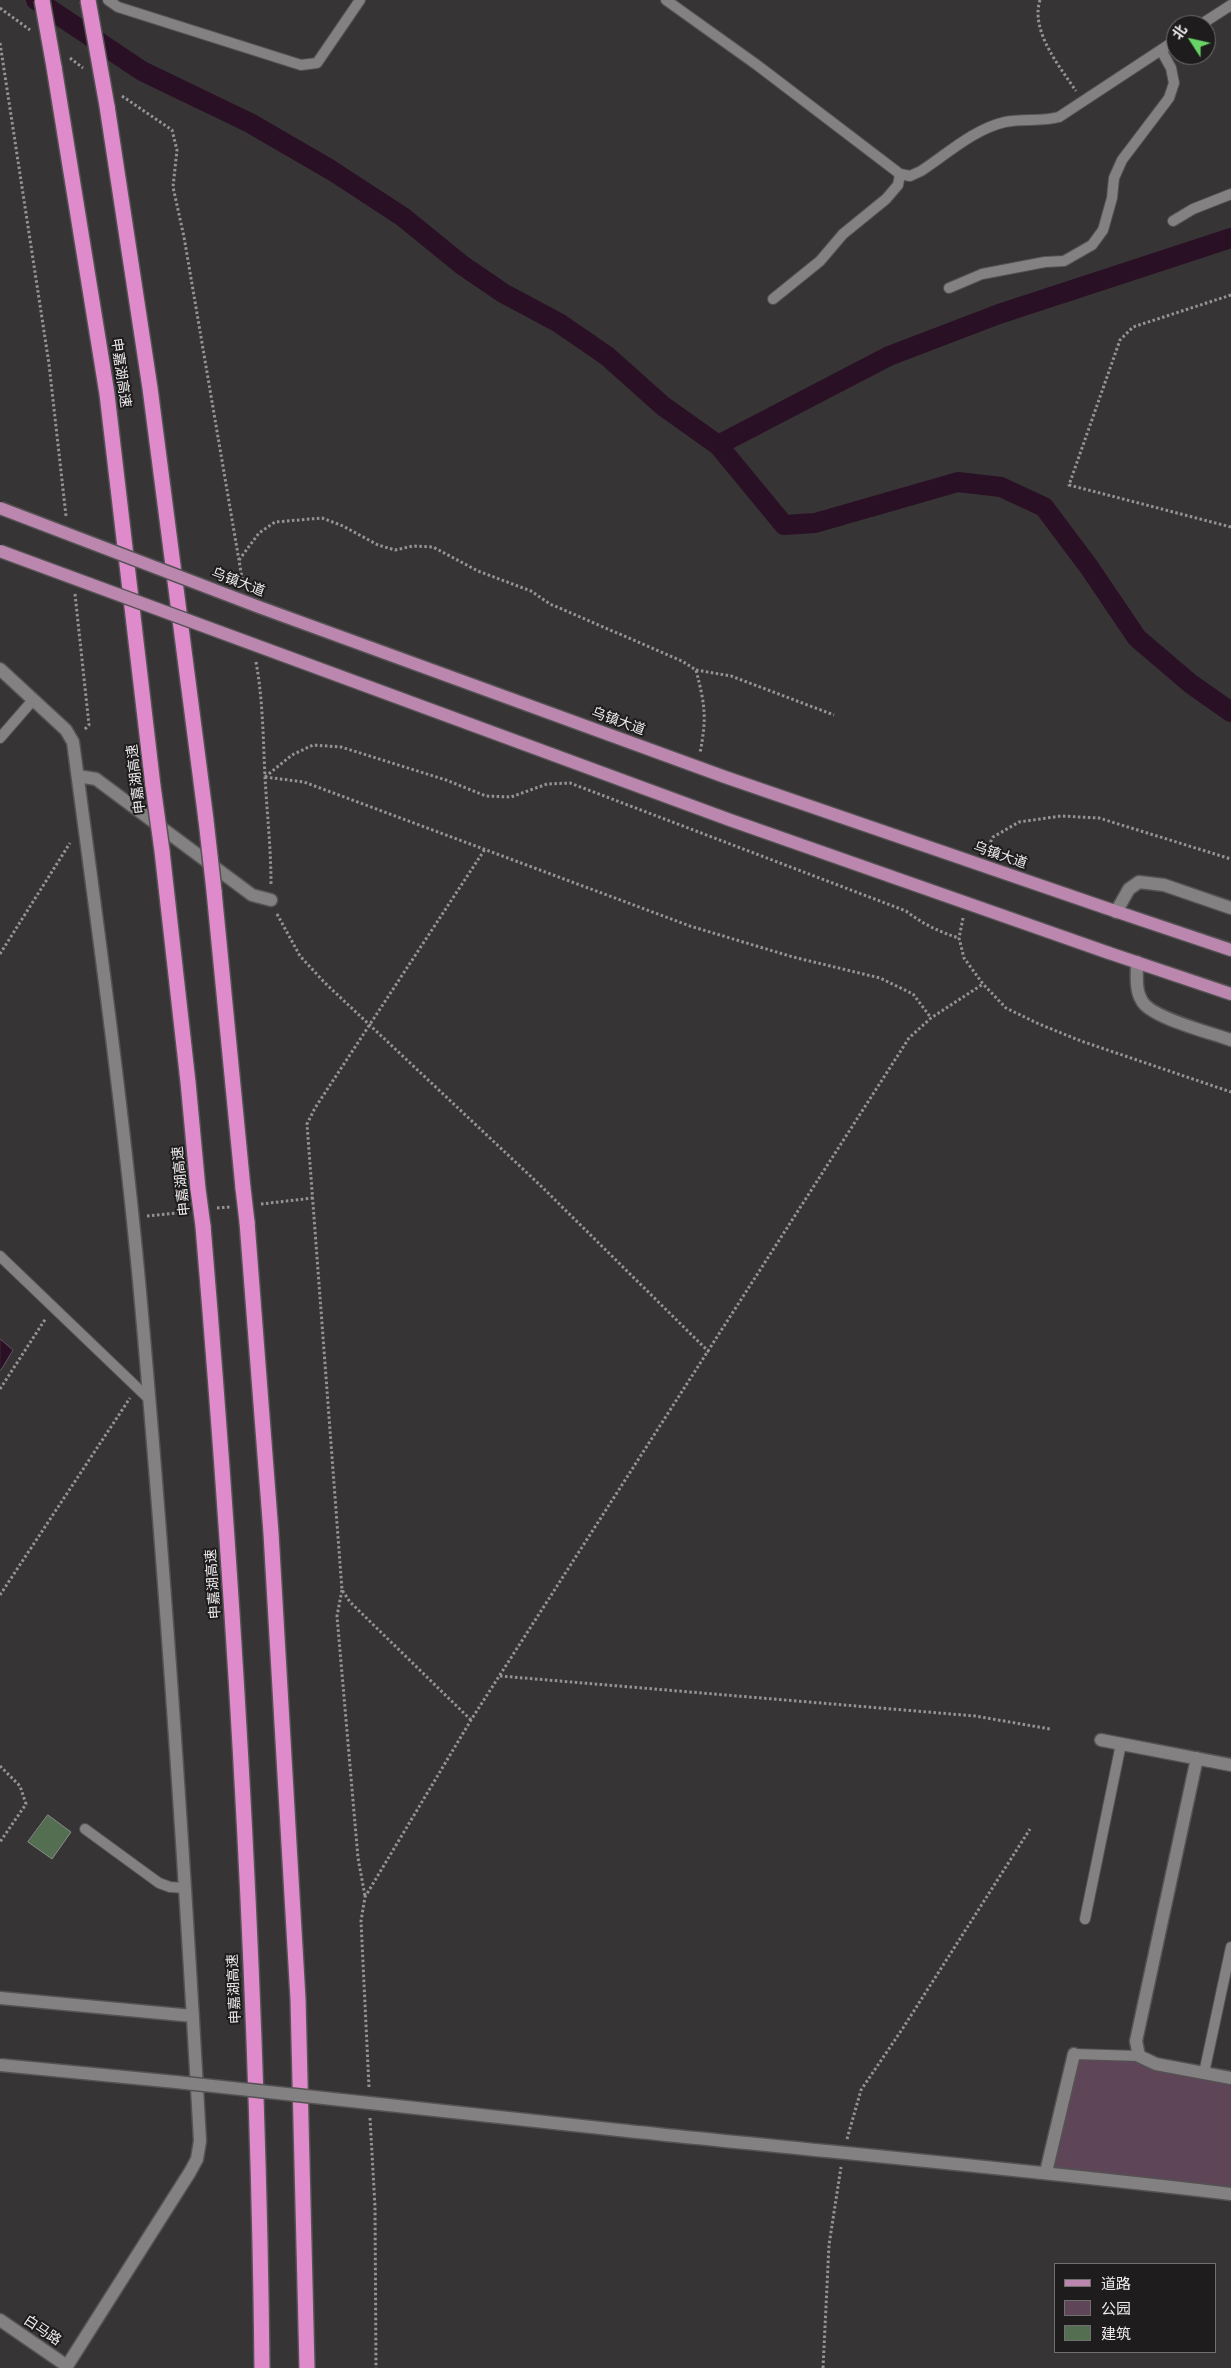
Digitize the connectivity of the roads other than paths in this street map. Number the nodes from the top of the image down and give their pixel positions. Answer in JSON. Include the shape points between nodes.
{"nodes":[{"id":1,"x":42,"y":0,"type":"edge"},
{"id":2,"x":88,"y":0,"type":"edge"},
{"id":3,"x":108,"y":0,"type":"edge"},
{"id":4,"x":360,"y":0,"type":"edge"},
{"id":5,"x":666,"y":0,"type":"edge"},
{"id":6,"x":1231,"y":5,"type":"edge"},
{"id":7,"x":1216,"y":15,"type":"edge"},
{"id":8,"x":1166,"y":47,"type":"edge"},
{"id":9,"x":1161,"y":50,"type":"junction"},
{"id":10,"x":900,"y":174,"type":"junction"},
{"id":11,"x":1231,"y":194,"type":"edge"},
{"id":12,"x":1173,"y":221,"type":"dead end"},
{"id":13,"x":949,"y":288,"type":"dead end"},
{"id":14,"x":773,"y":299,"type":"dead end"},
{"id":15,"x":0,"y":508,"type":"edge"},
{"id":16,"x":0,"y":551,"type":"edge"},
{"id":17,"x":0,"y":669,"type":"edge"},
{"id":18,"x":33,"y":700,"type":"junction"},
{"id":19,"x":0,"y":738,"type":"edge"},
{"id":20,"x":78,"y":776,"type":"junction"},
{"id":21,"x":271,"y":900,"type":"road end"},
{"id":22,"x":1231,"y":908,"type":"edge"},
{"id":23,"x":1116,"y":912,"type":"junction"},
{"id":24,"x":1231,"y":950,"type":"edge"},
{"id":25,"x":1137,"y":962,"type":"junction"},
{"id":26,"x":1231,"y":994,"type":"edge"},
{"id":27,"x":1231,"y":1040,"type":"edge"},
{"id":28,"x":0,"y":1256,"type":"edge"},
{"id":29,"x":148,"y":1398,"type":"junction"},
{"id":30,"x":1101,"y":1740,"type":"dead end"},
{"id":31,"x":1122,"y":1744,"type":"junction"},
{"id":32,"x":1196,"y":1758,"type":"junction"},
{"id":33,"x":1231,"y":1765,"type":"edge"},
{"id":34,"x":85,"y":1829,"type":"dead end"},
{"id":35,"x":185,"y":1888,"type":"junction"},
{"id":36,"x":1085,"y":1919,"type":"dead end"},
{"id":37,"x":1231,"y":1946,"type":"edge"},
{"id":38,"x":0,"y":1998,"type":"edge"},
{"id":39,"x":193,"y":2016,"type":"junction"},
{"id":40,"x":1074,"y":2054,"type":"joint"},
{"id":41,"x":1139,"y":2056,"type":"junction"},
{"id":42,"x":0,"y":2065,"type":"edge"},
{"id":43,"x":1204,"y":2073,"type":"junction"},
{"id":44,"x":1231,"y":2078,"type":"edge"},
{"id":45,"x":1046,"y":2172,"type":"junction"},
{"id":46,"x":1231,"y":2194,"type":"edge"},
{"id":47,"x":0,"y":2320,"type":"edge"},
{"id":48,"x":67,"y":2367,"type":"edge"},
{"id":49,"x":262,"y":2368,"type":"edge"},
{"id":50,"x":307,"y":2368,"type":"edge"}],
"edges":[{"from":1,"to":49,"type":"highway","name":"申嘉湖高速","bridge":true,"via":[[107,394],[203,1226],[223,1478],[242,1795],[257,2119]]},
{"from":2,"to":50,"type":"highway","name":"申嘉湖高速","bridge":true,"via":[[150,388],[206,820],[247,1222],[271,1533],[298,2000]]},
{"from":3,"to":4,"type":"lane","via":[[118,7],[301,66],[317,63]]},
{"from":5,"to":10,"type":"lane"},
{"from":6,"to":7,"type":"lane"},
{"from":8,"to":9,"type":"lane"},
{"from":9,"to":10,"type":"lane","via":[[1052,119],[989,126],[921,171],[910,176]]},
{"from":9,"to":13,"type":"lane","via":[[1171,68],[1174,83],[1168,98],[1122,160],[1114,178],[1103,230],[1092,245],[1064,261],[982,274]]},
{"from":10,"to":14,"type":"lane","via":[[898,185],[886,199],[843,234],[820,261]]},
{"from":11,"to":12,"type":"lane"},
{"from":15,"to":23,"type":"main road","name":"乌镇大道","bridge":true,"via":[[259,607],[725,777]]},
{"from":16,"to":25,"type":"main road","bridge":true,"via":[[721,816]]},
{"from":17,"to":18,"type":"street"},
{"from":18,"to":19,"type":"lane"},
{"from":18,"to":20,"type":"street","via":[[66,730],[73,742]]},
{"from":20,"to":21,"type":"street","via":[[96,779],[252,895]]},
{"from":20,"to":29,"type":"street","via":[[111,1029]]},
{"from":22,"to":23,"type":"street","via":[[1164,885],[1139,882],[1128,889]]},
{"from":23,"to":24,"type":"main road","name":"乌镇大道"},
{"from":25,"to":26,"type":"main road"},
{"from":25,"to":27,"type":"street","via":[[1138,992],[1142,1003],[1181,1024]]},
{"from":28,"to":29,"type":"lane"},
{"from":29,"to":35,"type":"street","via":[[173,1688]]},
{"from":30,"to":31,"type":"street"},
{"from":31,"to":32,"type":"street"},
{"from":31,"to":36,"type":"lane"},
{"from":32,"to":33,"type":"street"},
{"from":32,"to":41,"type":"street","via":[[1136,2041]]},
{"from":34,"to":35,"type":"lane","via":[[159,1883],[170,1888]]},
{"from":35,"to":39,"type":"street"},
{"from":37,"to":43,"type":"lane"},
{"from":38,"to":39,"type":"street"},
{"from":39,"to":48,"type":"street","via":[[200,2140],[197,2159]]},
{"from":40,"to":41,"type":"lane"},
{"from":40,"to":45,"type":"street"},
{"from":41,"to":43,"type":"street","via":[[1156,2064]]},
{"from":42,"to":45,"type":"street","bridge":true,"via":[[842,2154]]},
{"from":43,"to":44,"type":"street"},
{"from":45,"to":46,"type":"street"},
{"from":47,"to":48,"type":"street","name":"白马路"}]}
